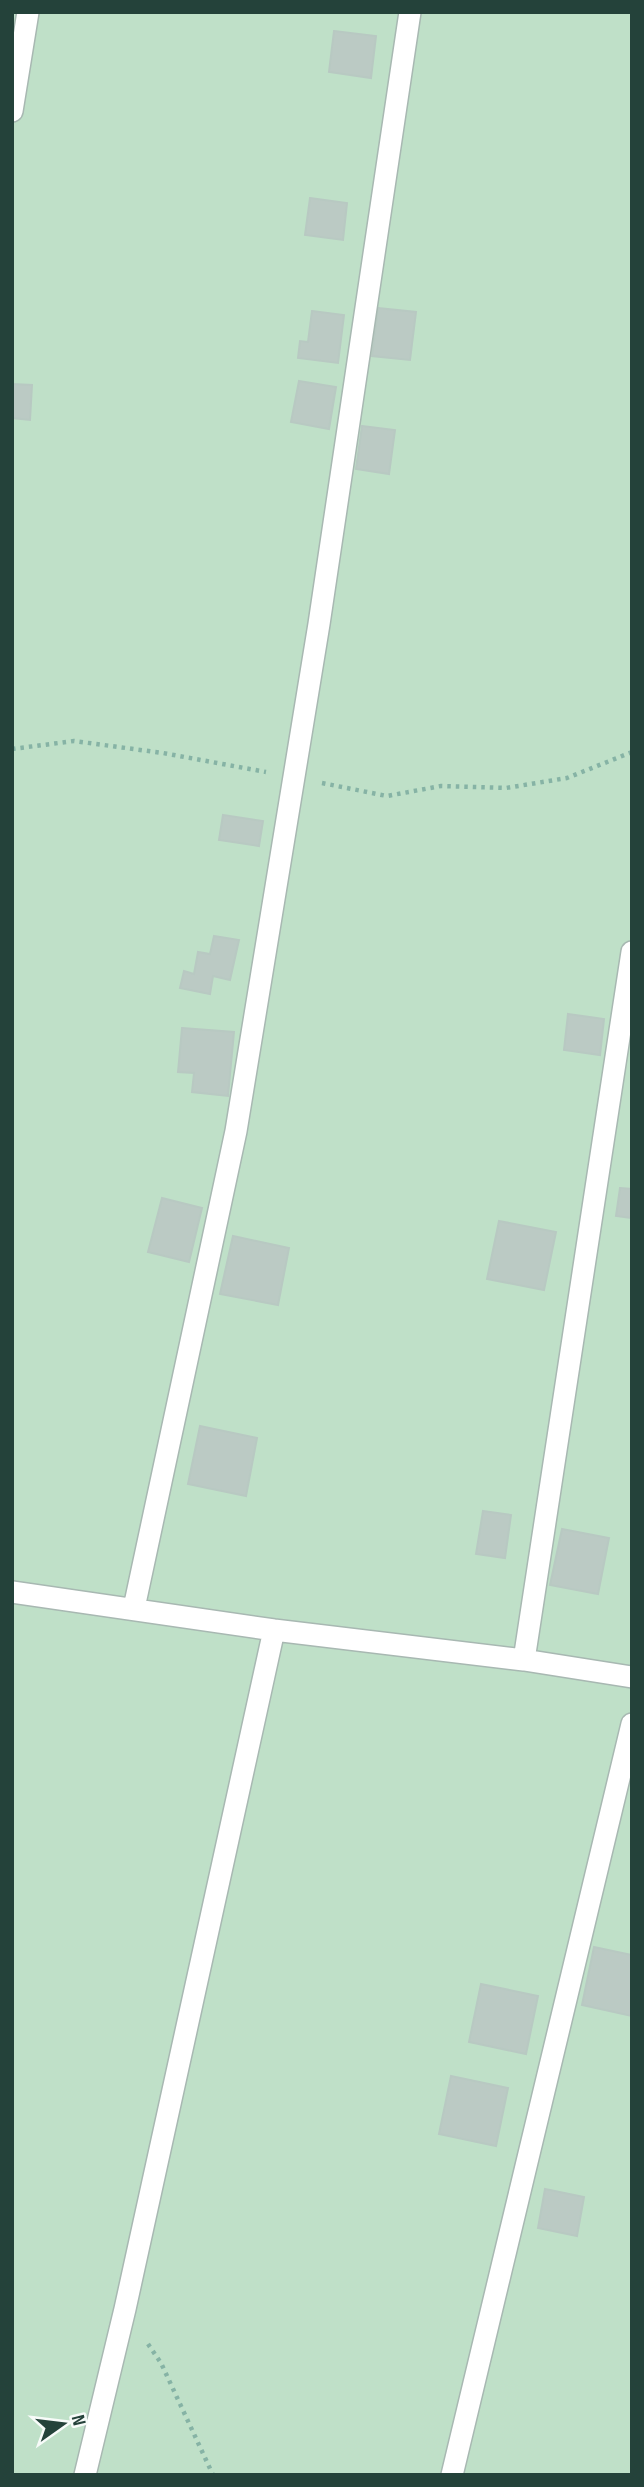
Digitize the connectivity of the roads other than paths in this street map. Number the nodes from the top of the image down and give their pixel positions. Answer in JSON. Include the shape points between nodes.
{"nodes":[{"id":1,"x":28,"y":12,"type":"edge"},
{"id":2,"x":410,"y":12,"type":"edge"},
{"id":3,"x":12,"y":111,"type":"edge"},
{"id":4,"x":632,"y":952,"type":"edge"},
{"id":5,"x":12,"y":1592,"type":"edge"},
{"id":6,"x":134,"y":1608,"type":"junction"},
{"id":7,"x":274,"y":1630,"type":"junction"},
{"id":8,"x":524,"y":1660,"type":"junction"},
{"id":9,"x":632,"y":1677,"type":"edge"},
{"id":10,"x":632,"y":1724,"type":"edge"},
{"id":11,"x":85,"y":2475,"type":"edge"},
{"id":12,"x":452,"y":2475,"type":"edge"}],
"edges":[{"from":1,"to":3,"type":"street"},
{"from":2,"to":6,"type":"street","via":[[319,624],[236,1131]]},
{"from":4,"to":8,"type":"street"},
{"from":5,"to":6,"type":"street"},
{"from":6,"to":7,"type":"street"},
{"from":7,"to":8,"type":"street"},
{"from":7,"to":11,"type":"street"},
{"from":8,"to":9,"type":"street"},
{"from":10,"to":12,"type":"street"}]}
